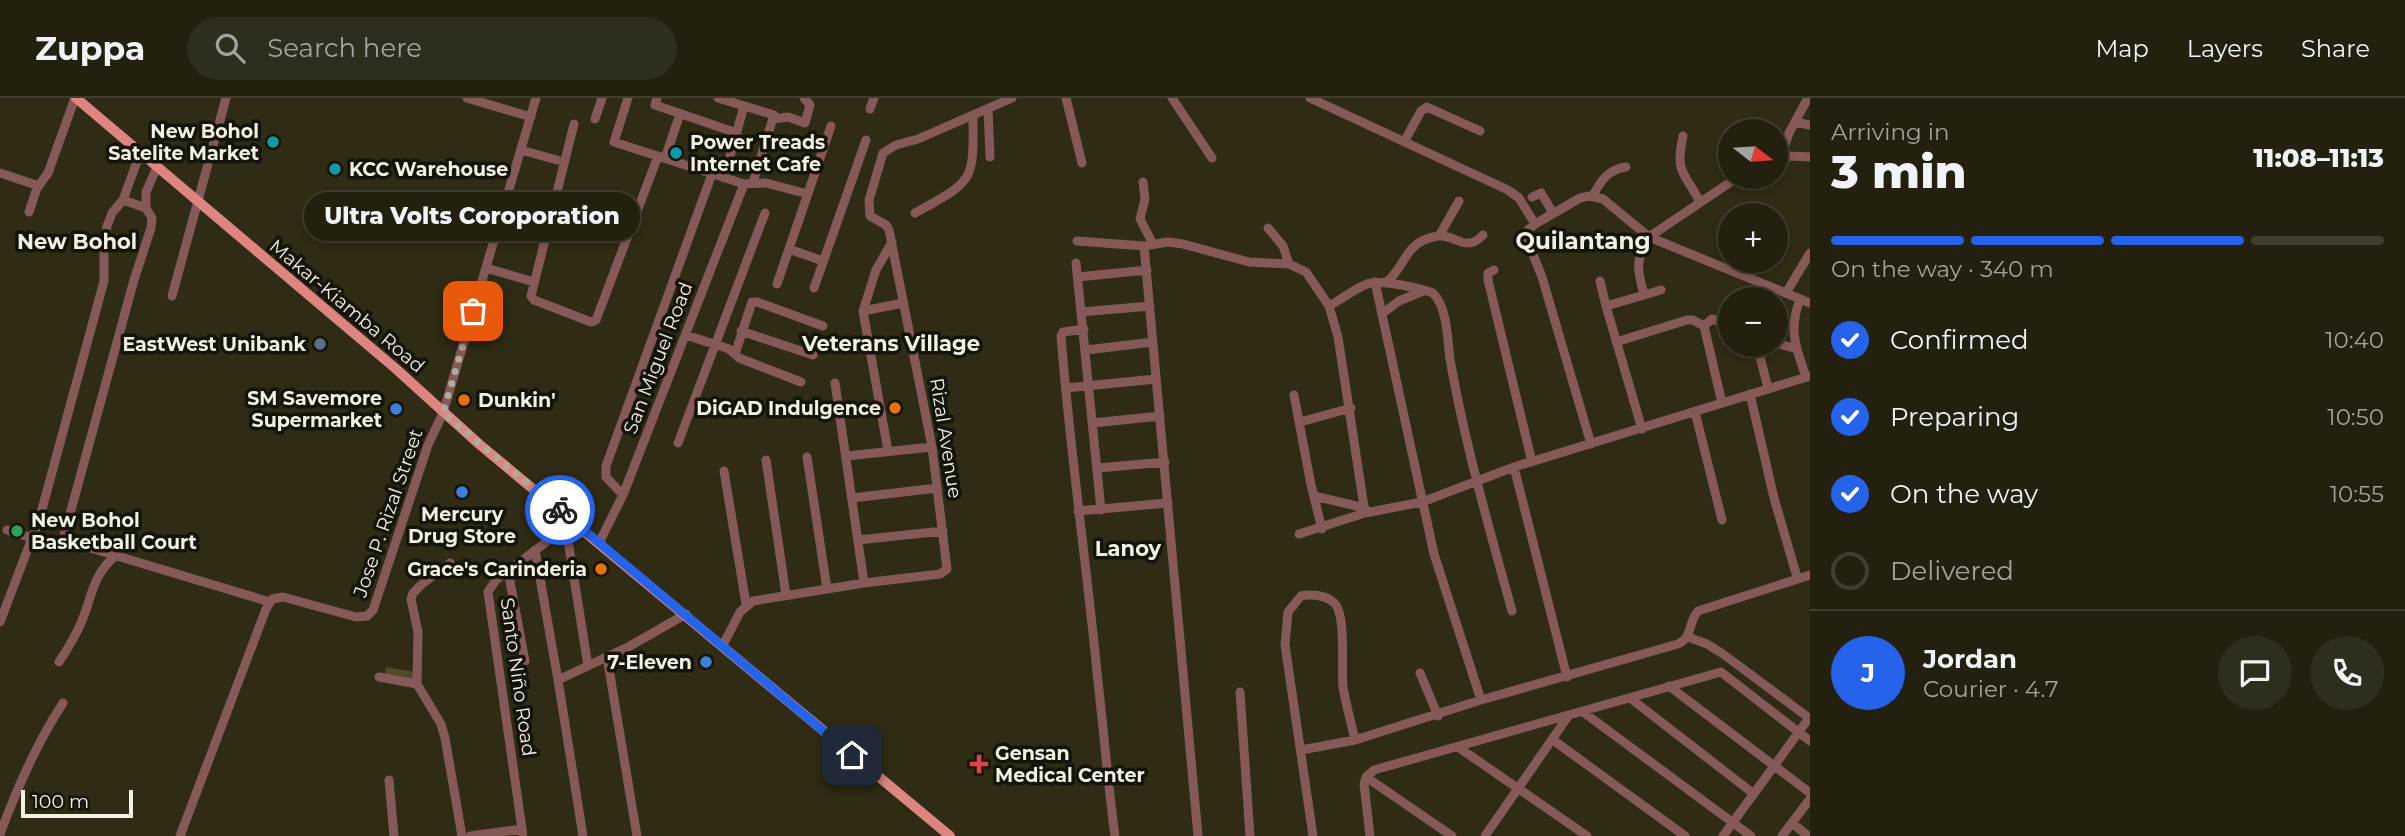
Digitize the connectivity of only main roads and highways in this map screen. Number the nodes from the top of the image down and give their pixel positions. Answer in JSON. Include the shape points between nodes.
{"nodes":[{"id":1,"x":76,"y":98,"type":"edge"},
{"id":2,"x":950,"y":836,"type":"edge"}],
"edges":[{"from":1,"to":2,"type":"main road","name":"Makar-Kiamba Road","via":[[396,368],[570,524],[599,542]]}]}
